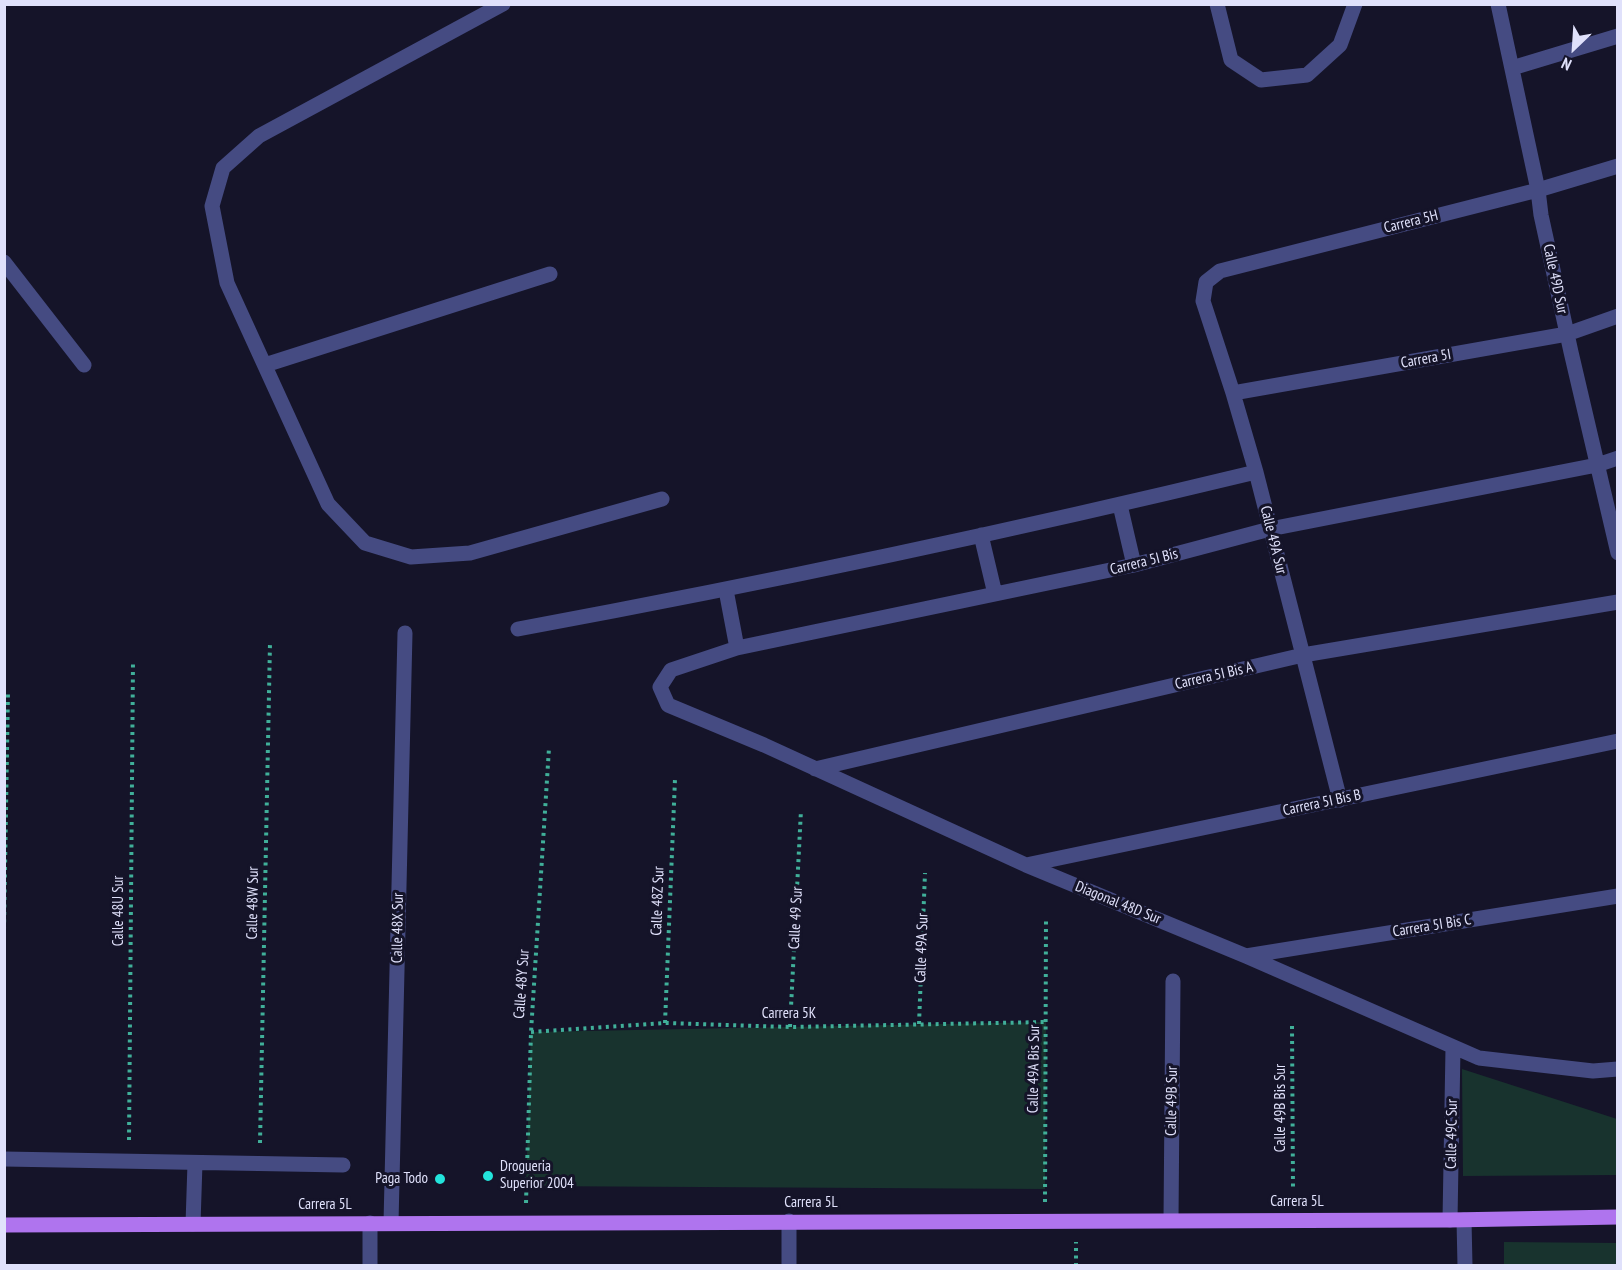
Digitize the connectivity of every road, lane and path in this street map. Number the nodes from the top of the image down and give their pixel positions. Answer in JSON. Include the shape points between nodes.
{"nodes":[{"id":1,"x":503,"y":4,"type":"edge"},
{"id":2,"x":1217,"y":4,"type":"edge"},
{"id":3,"x":1355,"y":4,"type":"edge"},
{"id":4,"x":1498,"y":4,"type":"edge"},
{"id":5,"x":1617,"y":36,"type":"edge"},
{"id":6,"x":1512,"y":68,"type":"junction"},
{"id":7,"x":1617,"y":166,"type":"edge"},
{"id":8,"x":1538,"y":190,"type":"junction"},
{"id":9,"x":4,"y":262,"type":"edge"},
{"id":10,"x":550,"y":274,"type":"dead end"},
{"id":11,"x":1206,"y":282,"type":"joint"},
{"id":12,"x":1617,"y":316,"type":"edge"},
{"id":13,"x":1567,"y":334,"type":"junction"},
{"id":14,"x":84,"y":365,"type":"dead end"},
{"id":15,"x":265,"y":365,"type":"junction"},
{"id":16,"x":1233,"y":393,"type":"junction"},
{"id":17,"x":1617,"y":458,"type":"edge"},
{"id":18,"x":1597,"y":465,"type":"junction"},
{"id":19,"x":1256,"y":472,"type":"junction"},
{"id":20,"x":662,"y":499,"type":"dead end"},
{"id":21,"x":1120,"y":505,"type":"junction"},
{"id":22,"x":1270,"y":529,"type":"junction"},
{"id":23,"x":981,"y":535,"type":"junction"},
{"id":24,"x":1617,"y":553,"type":"edge"},
{"id":25,"x":1134,"y":565,"type":"junction"},
{"id":26,"x":726,"y":590,"type":"junction"},
{"id":27,"x":995,"y":594,"type":"junction"},
{"id":28,"x":1617,"y":602,"type":"edge"},
{"id":29,"x":518,"y":629,"type":"dead end"},
{"id":30,"x":405,"y":633,"type":"dead end"},
{"id":31,"x":270,"y":643,"type":"dead end"},
{"id":32,"x":737,"y":648,"type":"junction"},
{"id":33,"x":1304,"y":655,"type":"junction"},
{"id":34,"x":134,"y":661,"type":"dead end"},
{"id":35,"x":671,"y":670,"type":"joint"},
{"id":36,"x":8,"y":692,"type":"dead end"},
{"id":37,"x":1617,"y":741,"type":"edge"},
{"id":38,"x":549,"y":748,"type":"dead end"},
{"id":39,"x":815,"y":769,"type":"junction"},
{"id":40,"x":675,"y":779,"type":"dead end"},
{"id":41,"x":1340,"y":800,"type":"junction"},
{"id":42,"x":801,"y":810,"type":"dead end"},
{"id":43,"x":1026,"y":865,"type":"junction"},
{"id":44,"x":925,"y":873,"type":"dead end"},
{"id":45,"x":1617,"y":896,"type":"edge"},
{"id":46,"x":1046,"y":917,"type":"dead end"},
{"id":47,"x":4,"y":930,"type":"edge"},
{"id":48,"x":1246,"y":956,"type":"junction"},
{"id":49,"x":1173,"y":981,"type":"dead end"},
{"id":50,"x":1046,"y":1022,"type":"junction"},
{"id":51,"x":665,"y":1023,"type":"junction"},
{"id":52,"x":919,"y":1024,"type":"junction"},
{"id":53,"x":1292,"y":1026,"type":"dead end"},
{"id":54,"x":790,"y":1027,"type":"junction"},
{"id":55,"x":531,"y":1032,"type":"junction"},
{"id":56,"x":1453,"y":1048,"type":"junction"},
{"id":57,"x":1617,"y":1069,"type":"edge"},
{"id":58,"x":4,"y":1159,"type":"edge"},
{"id":59,"x":129,"y":1161,"type":"junction"},
{"id":60,"x":195,"y":1162,"type":"junction"},
{"id":61,"x":260,"y":1164,"type":"junction"},
{"id":62,"x":343,"y":1165,"type":"dead end"},
{"id":63,"x":1293,"y":1189,"type":"dead end"},
{"id":64,"x":1617,"y":1217,"type":"edge"},
{"id":65,"x":1457,"y":1220,"type":"junction"},
{"id":66,"x":789,"y":1221,"type":"junction"},
{"id":67,"x":1046,"y":1221,"type":"junction"},
{"id":68,"x":1171,"y":1221,"type":"junction"},
{"id":69,"x":525,"y":1222,"type":"junction"},
{"id":70,"x":370,"y":1223,"type":"junction"},
{"id":71,"x":391,"y":1223,"type":"junction"},
{"id":72,"x":193,"y":1224,"type":"junction"},
{"id":73,"x":4,"y":1226,"type":"edge"},
{"id":74,"x":370,"y":1266,"type":"edge"},
{"id":75,"x":789,"y":1266,"type":"edge"},
{"id":76,"x":1465,"y":1266,"type":"edge"}],
"edges":[{"from":1,"to":15,"type":"street","via":[[259,136],[223,168],[212,206],[227,283]]},
{"from":2,"to":3,"type":"street","via":[[1231,60],[1261,80],[1307,75],[1340,45]]},
{"from":4,"to":6,"type":"street","name":"Calle 49D Sur"},
{"from":5,"to":6,"type":"street"},
{"from":6,"to":8,"type":"street","name":"Calle 49D Sur"},
{"from":7,"to":8,"type":"street","name":"Carrera 5H"},
{"from":8,"to":11,"type":"street","name":"Carrera 5H","via":[[1220,271]]},
{"from":8,"to":13,"type":"street","name":"Calle 49D Sur"},
{"from":9,"to":14,"type":"street"},
{"from":10,"to":15,"type":"street"},
{"from":11,"to":16,"type":"street","name":"Calle 49A Sur","via":[[1203,301]]},
{"from":12,"to":13,"type":"street","name":"Carrera 5I"},
{"from":13,"to":16,"type":"street","name":"Carrera 5I"},
{"from":13,"to":18,"type":"street","name":"Calle 49D Sur"},
{"from":15,"to":20,"type":"street","via":[[328,504],[364,543],[411,557],[470,553]]},
{"from":16,"to":19,"type":"street","name":"Calle 49A Sur"},
{"from":17,"to":18,"type":"street","name":"Carrera 5I Bis"},
{"from":18,"to":22,"type":"street","name":"Carrera 5I Bis"},
{"from":18,"to":24,"type":"street","name":"Calle 49D Sur"},
{"from":19,"to":21,"type":"street"},
{"from":19,"to":22,"type":"street","name":"Calle 49A Sur"},
{"from":21,"to":23,"type":"street"},
{"from":21,"to":25,"type":"street"},
{"from":22,"to":25,"type":"street","name":"Carrera 5I Bis"},
{"from":22,"to":33,"type":"street","name":"Calle 49A Sur"},
{"from":23,"to":26,"type":"street"},
{"from":23,"to":27,"type":"street"},
{"from":25,"to":27,"type":"street","name":"Carrera 5I Bis"},
{"from":26,"to":29,"type":"street"},
{"from":26,"to":32,"type":"street"},
{"from":27,"to":32,"type":"street","name":"Carrera 5I Bis"},
{"from":28,"to":33,"type":"street","name":"Carrera 5I Bis A"},
{"from":30,"to":71,"type":"street","name":"Calle 48X Sur"},
{"from":31,"to":61,"type":"path","name":"Calle 48W Sur"},
{"from":32,"to":35,"type":"street","name":"Carrera 5I Bis"},
{"from":33,"to":39,"type":"street","name":"Carrera 5I Bis A"},
{"from":33,"to":41,"type":"street","name":"Calle 49A Sur"},
{"from":34,"to":59,"type":"path","name":"Calle 48U Sur"},
{"from":35,"to":39,"type":"street","name":"Diagonal 48D Sur","via":[[660,687],[668,705]]},
{"from":36,"to":47,"type":"path"},
{"from":37,"to":41,"type":"street","name":"Carrera 5I Bis B"},
{"from":38,"to":55,"type":"path","name":"Calle 48Y Sur"},
{"from":39,"to":43,"type":"street","name":"Diagonal 48D Sur"},
{"from":40,"to":51,"type":"path","name":"Calle 48Z Sur"},
{"from":41,"to":43,"type":"street","name":"Carrera 5I Bis B"},
{"from":42,"to":54,"type":"path","name":"Calle 49 Sur"},
{"from":43,"to":48,"type":"street","name":"Diagonal 48D Sur"},
{"from":44,"to":52,"type":"path","name":"Calle 49A Sur"},
{"from":45,"to":48,"type":"street","name":"Carrera 5I Bis C"},
{"from":46,"to":50,"type":"path","name":"Calle 49A Bis Sur"},
{"from":48,"to":56,"type":"street","name":"Diagonal 48D Sur"},
{"from":49,"to":68,"type":"street","name":"Calle 49B Sur"},
{"from":50,"to":52,"type":"path","name":"Carrera 5K"},
{"from":50,"to":67,"type":"path","name":"Calle 49A Bis Sur"},
{"from":51,"to":54,"type":"path","name":"Carrera 5K"},
{"from":51,"to":55,"type":"path","name":"Carrera 5K"},
{"from":52,"to":54,"type":"path","name":"Carrera 5K"},
{"from":53,"to":63,"type":"path","name":"Calle 49B Bis Sur"},
{"from":55,"to":69,"type":"path","name":"Calle 48Y Sur"},
{"from":56,"to":57,"type":"street","name":"Diagonal 48D Sur","via":[[1479,1059],[1593,1071]]},
{"from":56,"to":65,"type":"street","name":"Calle 49C Sur"},
{"from":58,"to":59,"type":"street"},
{"from":59,"to":60,"type":"street"},
{"from":60,"to":61,"type":"street"},
{"from":60,"to":72,"type":"street"},
{"from":61,"to":62,"type":"street"},
{"from":64,"to":65,"type":"main road","name":"Carrera 5L"},
{"from":65,"to":68,"type":"main road","name":"Carrera 5L"},
{"from":65,"to":76,"type":"street","name":"Calle 49C Sur"},
{"from":66,"to":67,"type":"main road","name":"Carrera 5L"},
{"from":66,"to":69,"type":"main road","name":"Carrera 5L"},
{"from":66,"to":75,"type":"street"},
{"from":67,"to":68,"type":"main road","name":"Carrera 5L"},
{"from":69,"to":71,"type":"main road","name":"Carrera 5L"},
{"from":70,"to":71,"type":"main road","name":"Carrera 5L"},
{"from":70,"to":72,"type":"main road","name":"Carrera 5L"},
{"from":70,"to":74,"type":"street"},
{"from":72,"to":73,"type":"main road","name":"Carrera 5L"}]}
